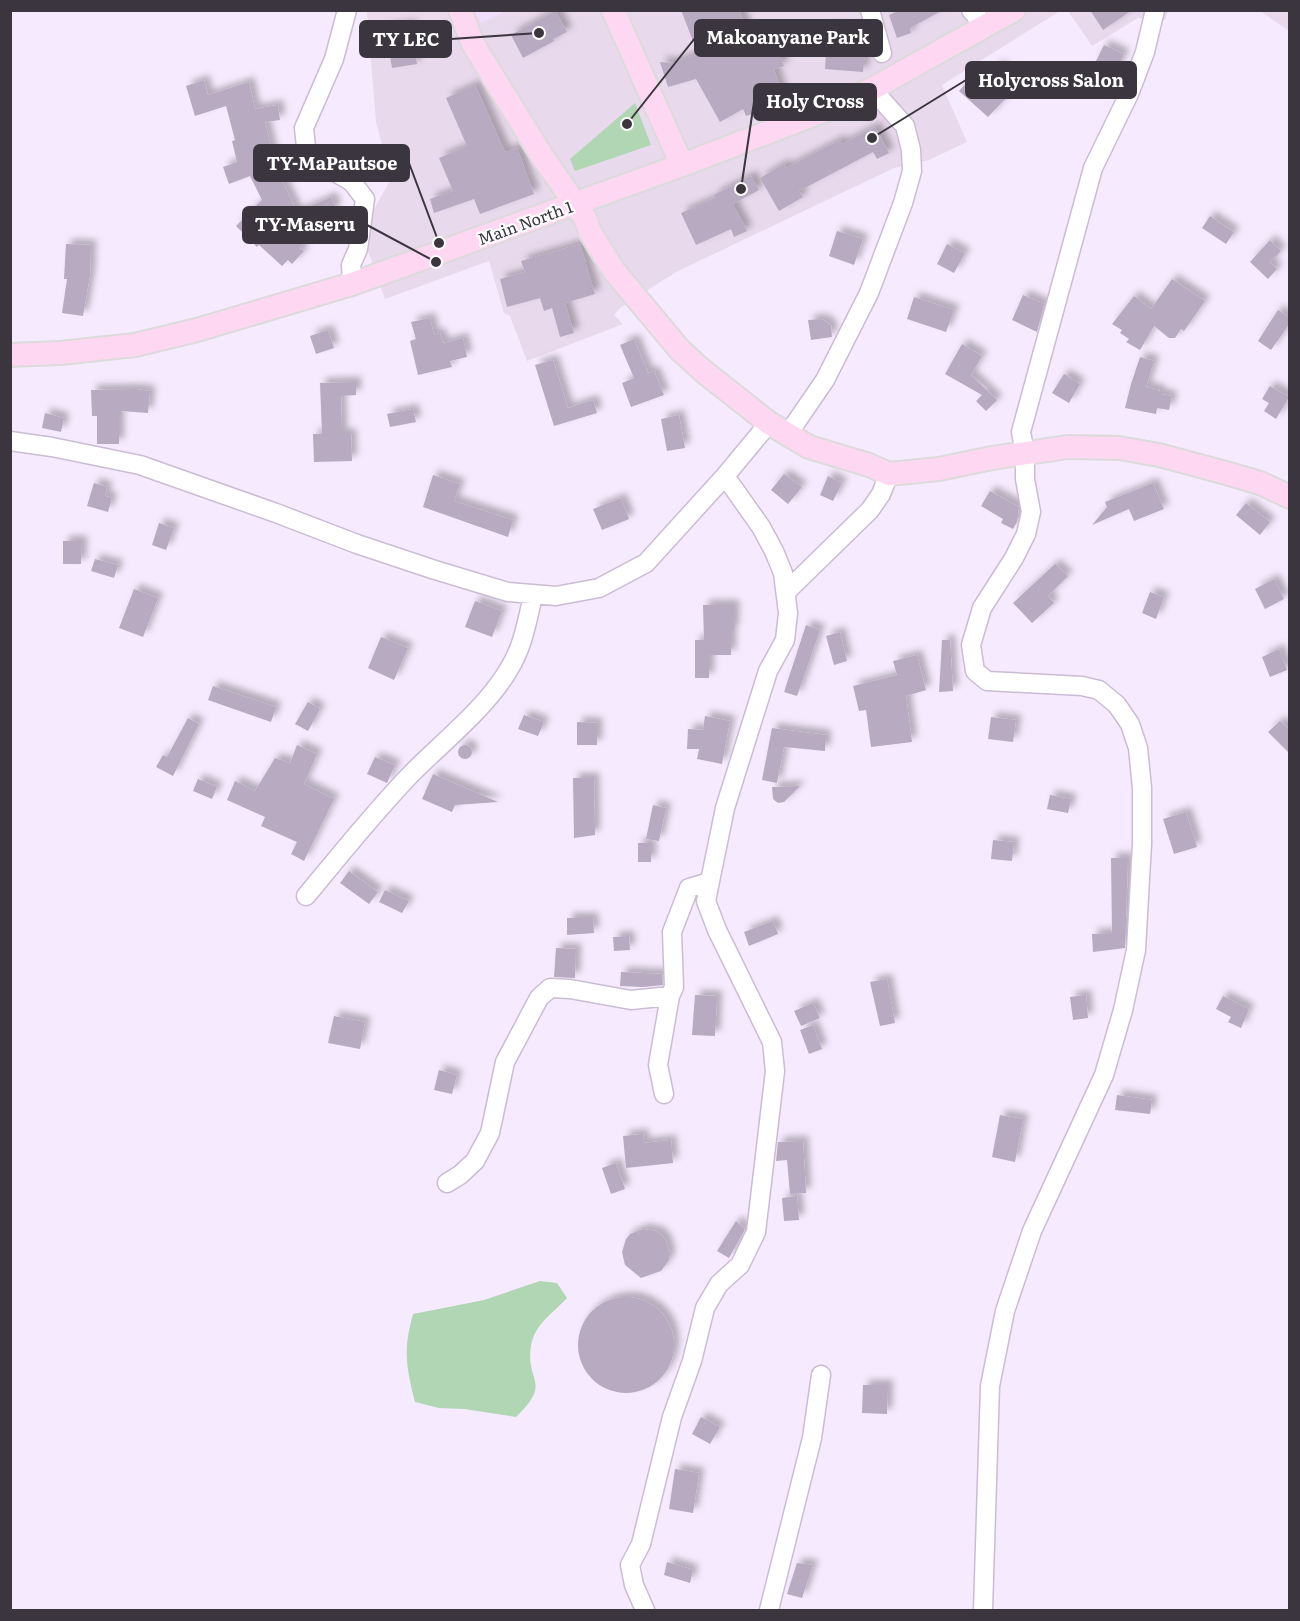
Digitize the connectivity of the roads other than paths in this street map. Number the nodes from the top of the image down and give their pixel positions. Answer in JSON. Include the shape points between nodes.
{"nodes":[{"id":1,"x":347,"y":10,"type":"edge"},
{"id":2,"x":460,"y":10,"type":"edge"},
{"id":3,"x":613,"y":10,"type":"edge"},
{"id":4,"x":870,"y":10,"type":"edge"},
{"id":5,"x":1014,"y":10,"type":"edge"},
{"id":6,"x":1155,"y":10,"type":"edge"},
{"id":7,"x":978,"y":18,"type":"edge"},
{"id":8,"x":882,"y":53,"type":"dead end"},
{"id":9,"x":872,"y":89,"type":"junction"},
{"id":10,"x":682,"y":165,"type":"junction"},
{"id":11,"x":574,"y":204,"type":"junction"},
{"id":12,"x":352,"y":284,"type":"junction"},
{"id":13,"x":10,"y":356,"type":"edge"},
{"id":14,"x":779,"y":428,"type":"junction"},
{"id":15,"x":10,"y":441,"type":"edge"},
{"id":16,"x":1025,"y":453,"type":"junction"},
{"id":17,"x":889,"y":474,"type":"junction"},
{"id":18,"x":725,"y":476,"type":"junction"},
{"id":19,"x":1290,"y":497,"type":"edge"},
{"id":20,"x":786,"y":592,"type":"junction"},
{"id":21,"x":533,"y":596,"type":"junction"},
{"id":22,"x":709,"y":882,"type":"junction"},
{"id":23,"x":306,"y":897,"type":"dead end"},
{"id":24,"x":670,"y":996,"type":"junction"},
{"id":25,"x":664,"y":1094,"type":"dead end"},
{"id":26,"x":447,"y":1183,"type":"dead end"},
{"id":27,"x":821,"y":1375,"type":"dead end"},
{"id":28,"x":645,"y":1611,"type":"edge"},
{"id":29,"x":769,"y":1611,"type":"edge"},
{"id":30,"x":983,"y":1611,"type":"edge"}],
"edges":[{"from":1,"to":12,"type":"street","via":[[334,59],[304,128],[307,156],[352,182],[365,200],[358,249],[351,266]]},
{"from":2,"to":11,"type":"main road","via":[[473,44]]},
{"from":3,"to":10,"type":"main road"},
{"from":4,"to":8,"type":"street"},
{"from":5,"to":7,"type":"main road","name":"Main North 1"},
{"from":6,"to":16,"type":"street","via":[[1145,52],[1093,168],[1022,432]]},
{"from":7,"to":9,"type":"main road","name":"Main North 1"},
{"from":9,"to":10,"type":"main road","name":"Main North 1"},
{"from":9,"to":14,"type":"street","via":[[905,126],[912,171],[869,293],[825,380]]},
{"from":10,"to":11,"type":"main road","name":"Main North 1"},
{"from":11,"to":12,"type":"main road","name":"Main North 1"},
{"from":11,"to":14,"type":"main road","via":[[614,271],[680,350]]},
{"from":12,"to":13,"type":"main road","name":"Main North 1","via":[[135,345]]},
{"from":14,"to":17,"type":"main road","via":[[809,447]]},
{"from":14,"to":18,"type":"street"},
{"from":15,"to":21,"type":"street","via":[[140,465],[357,544],[508,592]]},
{"from":16,"to":17,"type":"main road"},
{"from":16,"to":19,"type":"main road","via":[[1068,447],[1119,448],[1226,473]]},
{"from":16,"to":30,"type":"street","via":[[1031,512],[1026,534],[982,608],[971,645],[975,671],[987,681],[1099,690],[1117,705],[1130,724],[1138,748],[1142,844],[1136,951],[1104,1075],[1032,1231],[1005,1311],[990,1386]]},
{"from":17,"to":20,"type":"street","via":[[870,510]]},
{"from":18,"to":20,"type":"street","via":[[774,551]]},
{"from":18,"to":21,"type":"street","via":[[646,563],[599,588]]},
{"from":20,"to":22,"type":"street","via":[[785,640],[768,671],[725,808]]},
{"from":21,"to":23,"type":"street","via":[[519,650],[509,671],[478,708],[411,774]]},
{"from":22,"to":24,"type":"street","via":[[689,888],[672,932],[674,987]]},
{"from":22,"to":28,"type":"street","via":[[706,901],[772,1042],[775,1071],[756,1232],[740,1264],[719,1284],[705,1308],[672,1417],[641,1544],[630,1565]]},
{"from":24,"to":25,"type":"street","via":[[658,1065]]},
{"from":24,"to":26,"type":"street","via":[[632,1000],[550,988],[539,998],[505,1062],[490,1133],[475,1161]]},
{"from":27,"to":29,"type":"street","via":[[812,1438]]}]}
